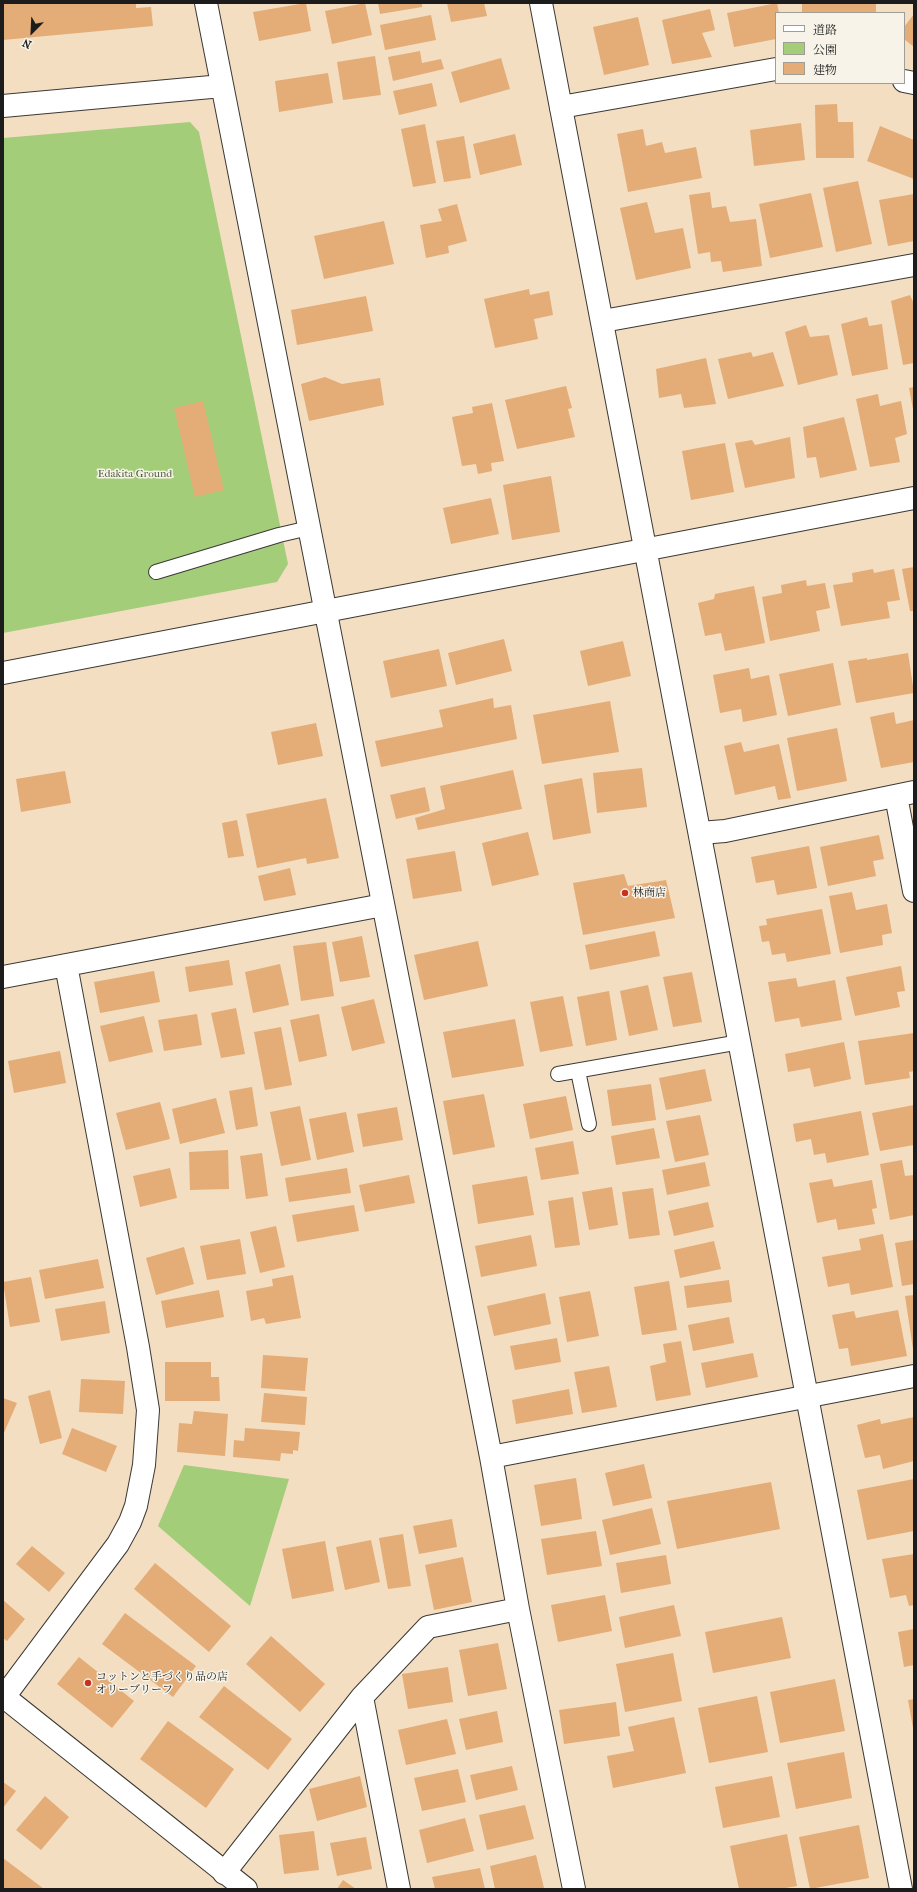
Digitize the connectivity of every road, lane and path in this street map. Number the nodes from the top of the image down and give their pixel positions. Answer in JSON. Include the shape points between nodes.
{"nodes":[{"id":1,"x":206,"y":3,"type":"edge"},
{"id":2,"x":541,"y":3,"type":"edge"},
{"id":3,"x":775,"y":69,"type":"edge"},
{"id":4,"x":222,"y":86,"type":"junction"},
{"id":5,"x":3,"y":106,"type":"edge"},
{"id":6,"x":561,"y":107,"type":"junction"},
{"id":7,"x":914,"y":266,"type":"edge"},
{"id":8,"x":603,"y":321,"type":"junction"},
{"id":9,"x":914,"y":498,"type":"edge"},
{"id":10,"x":309,"y":528,"type":"junction"},
{"id":11,"x":647,"y":550,"type":"junction"},
{"id":12,"x":156,"y":572,"type":"dead end"},
{"id":13,"x":326,"y":611,"type":"junction"},
{"id":14,"x":3,"y":673,"type":"edge"},
{"id":15,"x":905,"y":794,"type":"edge"},
{"id":16,"x":700,"y":833,"type":"junction"},
{"id":17,"x":914,"y":891,"type":"edge"},
{"id":18,"x":383,"y":906,"type":"junction"},
{"id":19,"x":66,"y":965,"type":"junction"},
{"id":20,"x":3,"y":977,"type":"edge"},
{"id":21,"x":740,"y":1042,"type":"junction"},
{"id":22,"x":578,"y":1071,"type":"junction"},
{"id":23,"x":558,"y":1074,"type":"dead end"},
{"id":24,"x":589,"y":1124,"type":"dead end"},
{"id":25,"x":914,"y":1376,"type":"edge"},
{"id":26,"x":807,"y":1397,"type":"junction"},
{"id":27,"x":491,"y":1457,"type":"junction"},
{"id":28,"x":518,"y":1609,"type":"junction"},
{"id":29,"x":4,"y":1697,"type":"edge"},
{"id":30,"x":362,"y":1697,"type":"junction"},
{"id":31,"x":224,"y":1872,"type":"junction"},
{"id":32,"x":246,"y":1889,"type":"edge"},
{"id":33,"x":399,"y":1889,"type":"edge"},
{"id":34,"x":574,"y":1889,"type":"edge"},
{"id":35,"x":901,"y":1889,"type":"edge"}],
"edges":[{"from":1,"to":4,"type":"street"},
{"from":2,"to":6,"type":"street"},
{"from":3,"to":6,"type":"street"},
{"from":4,"to":5,"type":"street"},
{"from":4,"to":10,"type":"street"},
{"from":6,"to":8,"type":"street"},
{"from":7,"to":8,"type":"street"},
{"from":8,"to":11,"type":"street"},
{"from":9,"to":11,"type":"street"},
{"from":10,"to":12,"type":"lane"},
{"from":10,"to":13,"type":"street"},
{"from":11,"to":13,"type":"street"},
{"from":11,"to":16,"type":"street"},
{"from":13,"to":14,"type":"street"},
{"from":13,"to":18,"type":"street"},
{"from":15,"to":16,"type":"street","via":[[725,831]]},
{"from":15,"to":17,"type":"street"},
{"from":16,"to":21,"type":"street"},
{"from":18,"to":19,"type":"street"},
{"from":18,"to":27,"type":"street"},
{"from":19,"to":20,"type":"street"},
{"from":19,"to":29,"type":"street","via":[[148,1410],[144,1466],[136,1506],[118,1544]]},
{"from":21,"to":22,"type":"lane"},
{"from":21,"to":26,"type":"street"},
{"from":22,"to":23,"type":"lane"},
{"from":22,"to":24,"type":"lane"},
{"from":25,"to":26,"type":"street"},
{"from":26,"to":27,"type":"street"},
{"from":26,"to":35,"type":"street"},
{"from":27,"to":28,"type":"street"},
{"from":28,"to":30,"type":"street","via":[[428,1627]]},
{"from":28,"to":34,"type":"street"},
{"from":29,"to":31,"type":"street"},
{"from":30,"to":31,"type":"street"},
{"from":30,"to":33,"type":"street"},
{"from":31,"to":32,"type":"street"}]}
